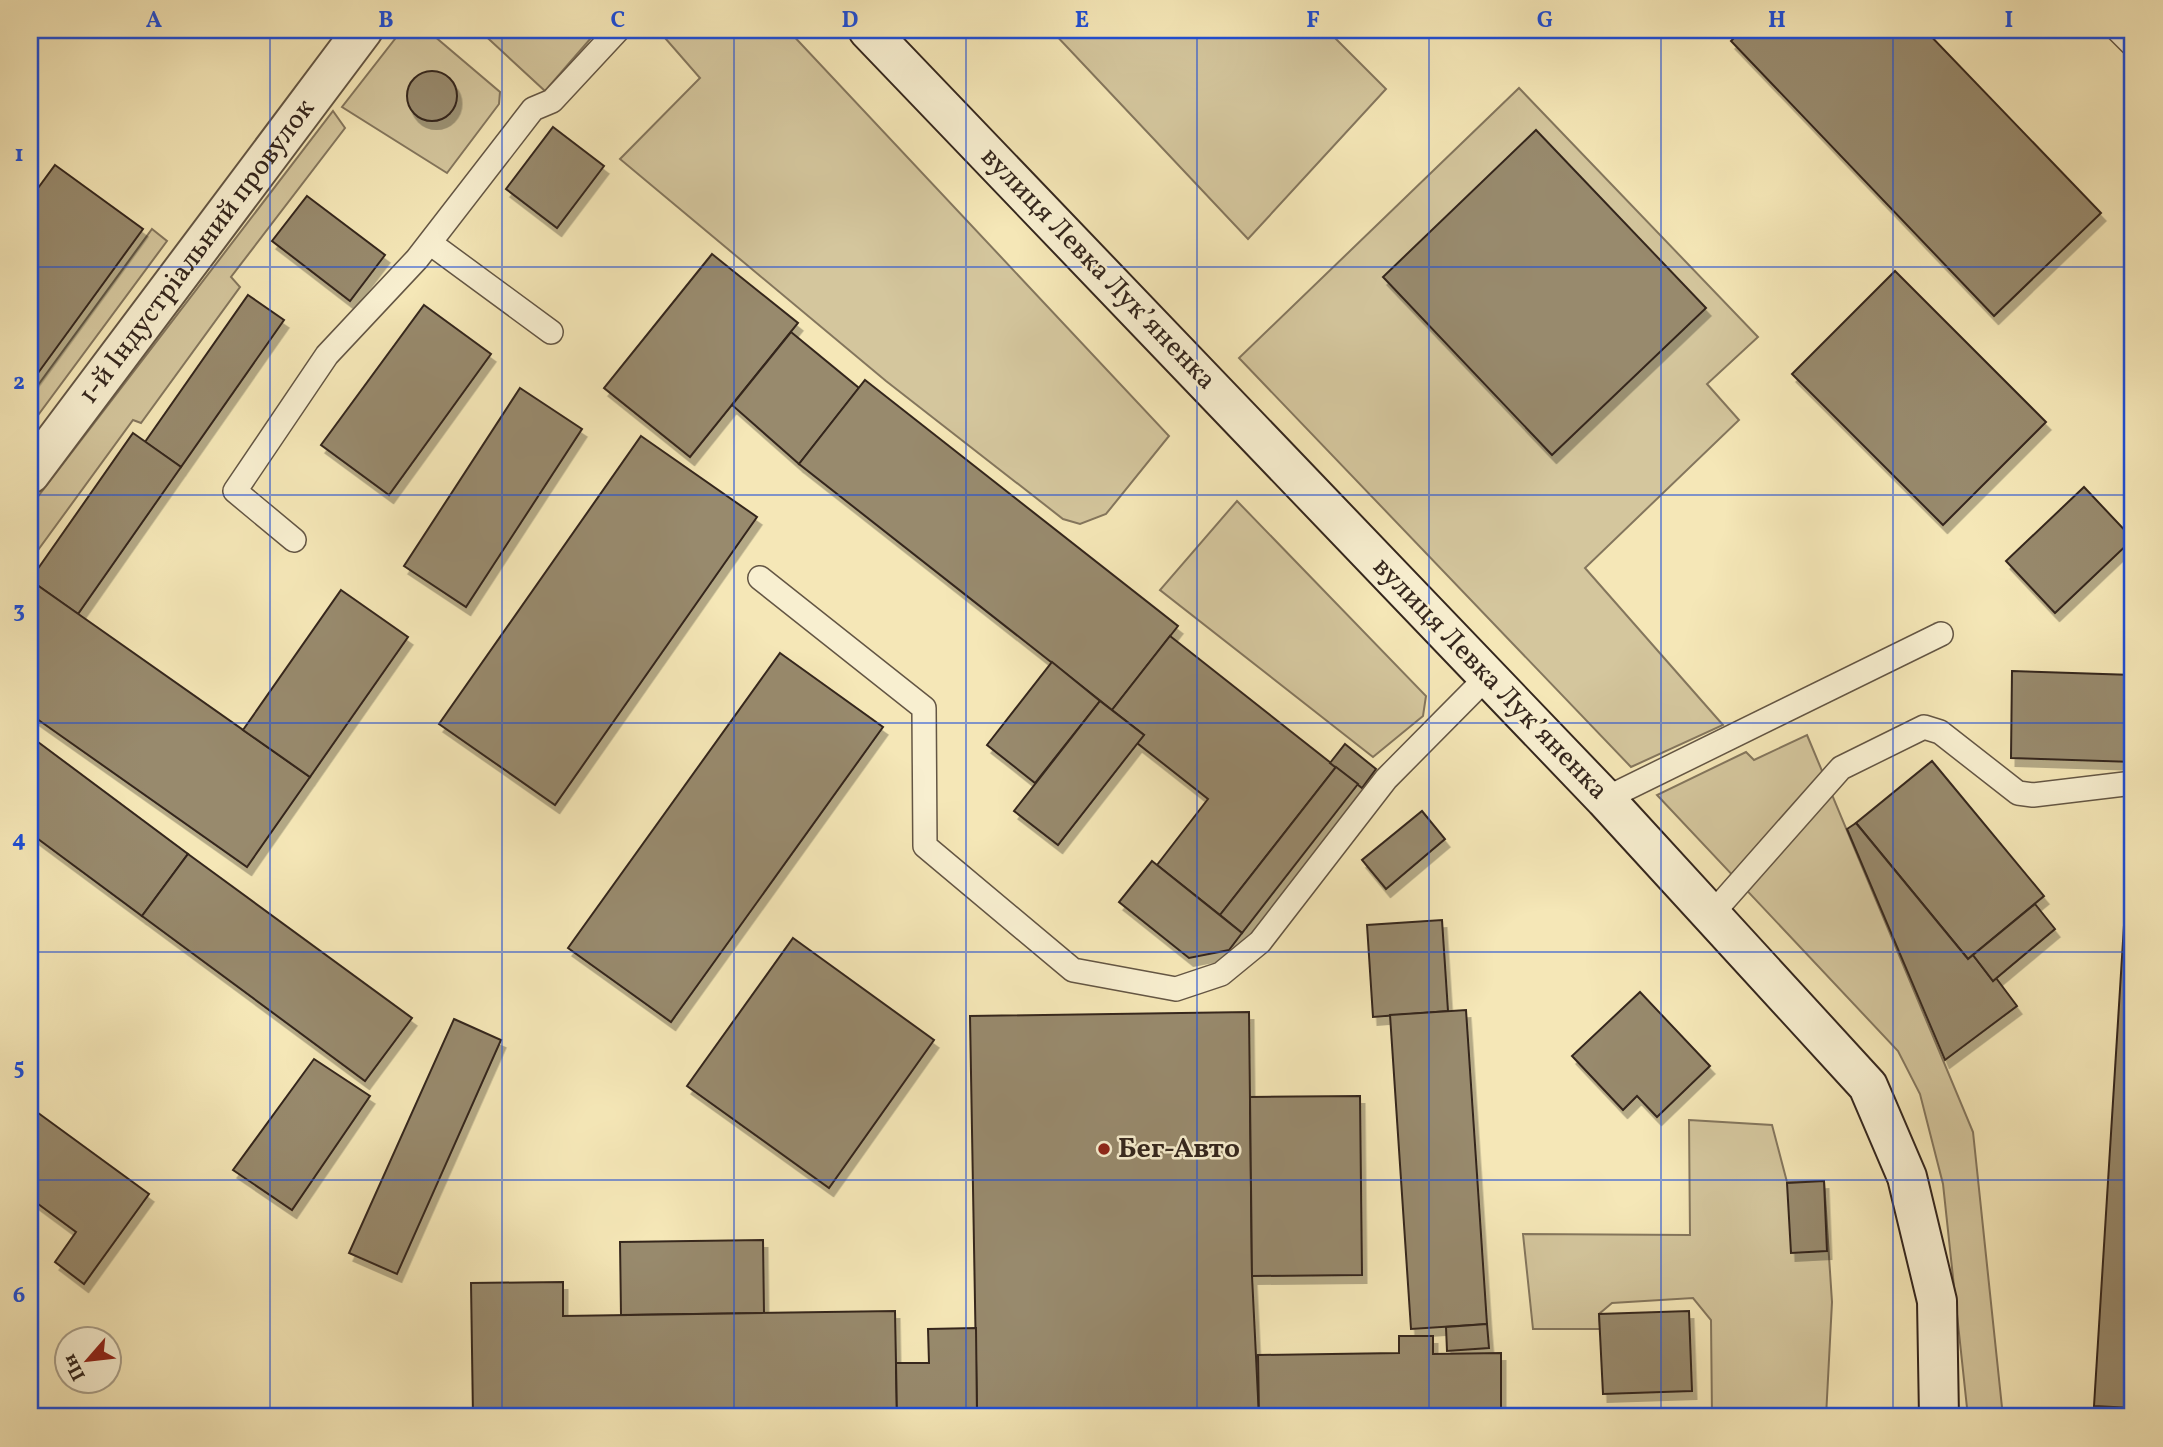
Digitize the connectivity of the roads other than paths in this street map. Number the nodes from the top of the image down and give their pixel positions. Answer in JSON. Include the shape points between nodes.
{"nodes":[{"id":1,"x":363,"y":30,"type":"edge"},
{"id":2,"x":618,"y":30,"type":"edge"},
{"id":3,"x":868,"y":30,"type":"edge"},
{"id":4,"x":2118,"y":30,"type":"edge"},
{"id":5,"x":2133,"y":45,"type":"edge"},
{"id":6,"x":430,"y":243,"type":"junction"},
{"id":7,"x":551,"y":332,"type":"dead end"},
{"id":8,"x":30,"y":474,"type":"edge"},
{"id":9,"x":295,"y":540,"type":"dead end"},
{"id":10,"x":760,"y":578,"type":"dead end"},
{"id":11,"x":1941,"y":634,"type":"dead end"},
{"id":12,"x":1488,"y":676,"type":"junction"},
{"id":13,"x":2133,"y":783,"type":"edge"},
{"id":14,"x":1605,"y":799,"type":"junction"},
{"id":15,"x":1711,"y":915,"type":"junction"},
{"id":16,"x":1939,"y":1417,"type":"edge"}],
"edges":[{"from":1,"to":8,"type":"main road","name":"1-й Індустріальний провулок"},
{"from":2,"to":6,"type":"lane","via":[[552,101],[533,108]]},
{"from":3,"to":12,"type":"main road","name":"вулиця Левка Лукʼяненка"},
{"from":4,"to":5,"type":"lane"},
{"from":6,"to":7,"type":"lane"},
{"from":6,"to":9,"type":"lane","via":[[327,355],[234,491]]},
{"from":10,"to":12,"type":"lane","via":[[924,708],[925,846],[1073,970],[1176,989],[1221,974],[1260,942],[1386,779]]},
{"from":11,"to":14,"type":"lane"},
{"from":12,"to":14,"type":"main road","name":"вулиця Левка Лукʼяненка"},
{"from":13,"to":15,"type":"lane","via":[[2018,793],[1934,728],[1924,727],[1841,768]]},
{"from":14,"to":15,"type":"main road","name":"вулиця Левка Лукʼяненка"},
{"from":15,"to":16,"type":"main road","name":"вулиця Левка Лукʼяненка","via":[[1868,1086],[1907,1177],[1937,1301]]}]}
